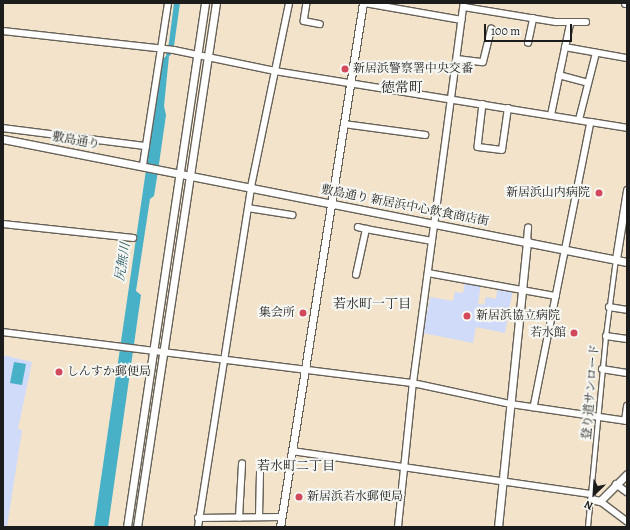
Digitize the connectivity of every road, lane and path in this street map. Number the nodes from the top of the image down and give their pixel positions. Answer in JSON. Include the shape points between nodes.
{"nodes":[{"id":1,"x":168,"y":3,"type":"edge"},
{"id":2,"x":205,"y":3,"type":"edge"},
{"id":3,"x":216,"y":3,"type":"edge"},
{"id":4,"x":289,"y":3,"type":"edge"},
{"id":5,"x":307,"y":3,"type":"edge"},
{"id":6,"x":364,"y":3,"type":"edge"},
{"id":7,"x":464,"y":5,"type":"edge"},
{"id":8,"x":533,"y":19,"type":"junction"},
{"id":9,"x":462,"y":20,"type":"junction"},
{"id":10,"x":586,"y":22,"type":"dead end"},
{"id":11,"x":320,"y":24,"type":"dead end"},
{"id":12,"x":570,"y":24,"type":"junction"},
{"id":13,"x":491,"y":29,"type":"dead end"},
{"id":14,"x":3,"y":30,"type":"edge"},
{"id":15,"x":528,"y":43,"type":"dead end"},
{"id":16,"x":566,"y":47,"type":"junction"},
{"id":17,"x":163,"y":49,"type":"junction"},
{"id":18,"x":596,"y":53,"type":"junction"},
{"id":19,"x":198,"y":56,"type":"junction"},
{"id":20,"x":207,"y":58,"type":"junction"},
{"id":21,"x":627,"y":58,"type":"edge"},
{"id":22,"x":457,"y":59,"type":"junction"},
{"id":23,"x":275,"y":71,"type":"junction"},
{"id":24,"x":559,"y":75,"type":"junction"},
{"id":25,"x":351,"y":82,"type":"junction"},
{"id":26,"x":588,"y":83,"type":"junction"},
{"id":27,"x":451,"y":99,"type":"junction"},
{"id":28,"x":483,"y":104,"type":"junction"},
{"id":29,"x":508,"y":108,"type":"junction"},
{"id":30,"x":551,"y":115,"type":"junction"},
{"id":31,"x":579,"y":120,"type":"junction"},
{"id":32,"x":591,"y":122,"type":"junction"},
{"id":33,"x":344,"y":124,"type":"junction"},
{"id":34,"x":3,"y":128,"type":"edge"},
{"id":35,"x":627,"y":128,"type":"edge"},
{"id":36,"x":425,"y":135,"type":"dead end"},
{"id":37,"x":3,"y":139,"type":"edge"},
{"id":38,"x":146,"y":146,"type":"junction"},
{"id":39,"x":144,"y":165,"type":"junction"},
{"id":40,"x":180,"y":172,"type":"junction"},
{"id":41,"x":190,"y":174,"type":"junction"},
{"id":42,"x":252,"y":187,"type":"junction"},
{"id":43,"x":627,"y":190,"type":"edge"},
{"id":44,"x":332,"y":203,"type":"junction"},
{"id":45,"x":248,"y":208,"type":"junction"},
{"id":46,"x":626,"y":210,"type":"edge"},
{"id":47,"x":292,"y":215,"type":"dead end"},
{"id":48,"x":435,"y":222,"type":"junction"},
{"id":49,"x":3,"y":224,"type":"edge"},
{"id":50,"x":358,"y":227,"type":"dead end"},
{"id":51,"x":528,"y":228,"type":"dead end"},
{"id":52,"x":366,"y":229,"type":"junction"},
{"id":53,"x":133,"y":238,"type":"dead end"},
{"id":54,"x":527,"y":240,"type":"junction"},
{"id":55,"x":432,"y":242,"type":"junction"},
{"id":56,"x":565,"y":249,"type":"junction"},
{"id":57,"x":616,"y":259,"type":"junction"},
{"id":58,"x":627,"y":262,"type":"edge"},
{"id":59,"x":428,"y":272,"type":"junction"},
{"id":60,"x":356,"y":275,"type":"dead end"},
{"id":61,"x":521,"y":290,"type":"junction"},
{"id":62,"x":556,"y":296,"type":"junction"},
{"id":63,"x":160,"y":302,"type":"junction"},
{"id":64,"x":171,"y":305,"type":"junction"},
{"id":65,"x":609,"y":307,"type":"junction"},
{"id":66,"x":627,"y":310,"type":"edge"},
{"id":67,"x":3,"y":332,"type":"edge"},
{"id":68,"x":606,"y":336,"type":"junction"},
{"id":69,"x":627,"y":339,"type":"edge"},
{"id":70,"x":153,"y":352,"type":"junction"},
{"id":71,"x":163,"y":354,"type":"junction"},
{"id":72,"x":224,"y":360,"type":"junction"},
{"id":73,"x":602,"y":369,"type":"junction"},
{"id":74,"x":305,"y":370,"type":"junction"},
{"id":75,"x":627,"y":373,"type":"edge"},
{"id":76,"x":413,"y":383,"type":"junction"},
{"id":77,"x":511,"y":404,"type":"junction"},
{"id":78,"x":534,"y":406,"type":"junction"},
{"id":79,"x":627,"y":406,"type":"edge"},
{"id":80,"x":600,"y":416,"type":"junction"},
{"id":81,"x":626,"y":421,"type":"edge"},
{"id":82,"x":292,"y":451,"type":"junction"},
{"id":83,"x":242,"y":464,"type":"dead end"},
{"id":84,"x":404,"y":468,"type":"junction"},
{"id":85,"x":260,"y":472,"type":"dead end"},
{"id":86,"x":627,"y":474,"type":"edge"},
{"id":87,"x":503,"y":481,"type":"junction"},
{"id":88,"x":616,"y":484,"type":"junction"},
{"id":89,"x":627,"y":492,"type":"edge"},
{"id":90,"x":592,"y":497,"type":"junction"},
{"id":91,"x":600,"y":501,"type":"junction"},
{"id":92,"x":259,"y":517,"type":"junction"},
{"id":93,"x":282,"y":517,"type":"junction"},
{"id":94,"x":198,"y":518,"type":"junction"},
{"id":95,"x":239,"y":518,"type":"junction"},
{"id":96,"x":627,"y":521,"type":"edge"},
{"id":97,"x":127,"y":527,"type":"edge"},
{"id":98,"x":137,"y":527,"type":"edge"},
{"id":99,"x":198,"y":527,"type":"edge"},
{"id":100,"x":280,"y":527,"type":"edge"},
{"id":101,"x":398,"y":527,"type":"edge"},
{"id":102,"x":498,"y":527,"type":"edge"},
{"id":103,"x":588,"y":527,"type":"edge"}],
"edges":[{"from":1,"to":17,"type":"street"},
{"from":2,"to":19,"type":"street"},
{"from":3,"to":20,"type":"street"},
{"from":4,"to":23,"type":"street"},
{"from":5,"to":11,"type":"street","via":[[304,20]]},
{"from":6,"to":9,"type":"street"},
{"from":6,"to":25,"type":"street"},
{"from":7,"to":8,"type":"street"},
{"from":7,"to":9,"type":"street"},
{"from":8,"to":12,"type":"street"},
{"from":8,"to":15,"type":"street"},
{"from":9,"to":22,"type":"street"},
{"from":10,"to":12,"type":"street"},
{"from":12,"to":16,"type":"street"},
{"from":13,"to":22,"type":"street","via":[[484,62]]},
{"from":14,"to":17,"type":"street"},
{"from":16,"to":18,"type":"street"},
{"from":16,"to":24,"type":"street"},
{"from":17,"to":19,"type":"street"},
{"from":17,"to":38,"type":"street"},
{"from":18,"to":21,"type":"street"},
{"from":18,"to":26,"type":"street"},
{"from":19,"to":20,"type":"street"},
{"from":19,"to":40,"type":"street"},
{"from":20,"to":23,"type":"street"},
{"from":20,"to":41,"type":"street"},
{"from":22,"to":27,"type":"street"},
{"from":23,"to":25,"type":"street"},
{"from":23,"to":42,"type":"street"},
{"from":24,"to":26,"type":"street"},
{"from":24,"to":30,"type":"street"},
{"from":25,"to":27,"type":"street"},
{"from":25,"to":33,"type":"street"},
{"from":26,"to":31,"type":"street"},
{"from":27,"to":28,"type":"street"},
{"from":27,"to":48,"type":"street"},
{"from":28,"to":29,"type":"street"},
{"from":28,"to":29,"type":"street","via":[[478,147],[502,150]]},
{"from":29,"to":30,"type":"street"},
{"from":30,"to":31,"type":"street"},
{"from":31,"to":32,"type":"street"},
{"from":32,"to":35,"type":"street"},
{"from":32,"to":56,"type":"street"},
{"from":33,"to":36,"type":"street"},
{"from":33,"to":44,"type":"street"},
{"from":34,"to":38,"type":"street"},
{"from":37,"to":39,"type":"street","name":"敷島通り"},
{"from":38,"to":39,"type":"street"},
{"from":39,"to":40,"type":"street","name":"敷島通り"},
{"from":40,"to":41,"type":"street"},
{"from":40,"to":63,"type":"street"},
{"from":41,"to":42,"type":"street","name":"敷島通り 新居浜中心飲食商店街"},
{"from":41,"to":64,"type":"street"},
{"from":42,"to":44,"type":"street","name":"敷島通り 新居浜中心飲食商店街"},
{"from":42,"to":45,"type":"street"},
{"from":43,"to":46,"type":"street"},
{"from":44,"to":48,"type":"street","name":"敷島通り 新居浜中心飲食商店街"},
{"from":44,"to":74,"type":"street"},
{"from":45,"to":47,"type":"street"},
{"from":45,"to":72,"type":"street"},
{"from":46,"to":57,"type":"street"},
{"from":48,"to":54,"type":"street","name":"敷島通り 新居浜中心飲食商店街"},
{"from":48,"to":55,"type":"street"},
{"from":49,"to":53,"type":"street"},
{"from":50,"to":52,"type":"street"},
{"from":51,"to":54,"type":"street"},
{"from":52,"to":55,"type":"street"},
{"from":52,"to":60,"type":"street"},
{"from":54,"to":56,"type":"street","name":"敷島通り 新居浜中心飲食商店街"},
{"from":54,"to":61,"type":"street"},
{"from":55,"to":59,"type":"street"},
{"from":56,"to":57,"type":"street","name":"敷島通り 新居浜中心飲食商店街"},
{"from":56,"to":62,"type":"street"},
{"from":57,"to":58,"type":"street"},
{"from":57,"to":65,"type":"street","name":"登り道サンロード"},
{"from":59,"to":61,"type":"street"},
{"from":59,"to":76,"type":"street"},
{"from":61,"to":62,"type":"street"},
{"from":61,"to":77,"type":"street"},
{"from":62,"to":78,"type":"street"},
{"from":63,"to":64,"type":"street"},
{"from":63,"to":70,"type":"street"},
{"from":64,"to":71,"type":"street"},
{"from":65,"to":66,"type":"street"},
{"from":65,"to":68,"type":"street","name":"登り道サンロード"},
{"from":67,"to":70,"type":"street"},
{"from":68,"to":69,"type":"street"},
{"from":68,"to":73,"type":"street","name":"登り道サンロード"},
{"from":70,"to":71,"type":"street"},
{"from":70,"to":97,"type":"street"},
{"from":71,"to":72,"type":"street"},
{"from":71,"to":98,"type":"street"},
{"from":72,"to":74,"type":"street"},
{"from":72,"to":94,"type":"street"},
{"from":73,"to":75,"type":"street"},
{"from":73,"to":80,"type":"street","name":"登り道サンロード"},
{"from":74,"to":76,"type":"street"},
{"from":74,"to":82,"type":"street"},
{"from":76,"to":77,"type":"street"},
{"from":76,"to":84,"type":"street"},
{"from":77,"to":78,"type":"street"},
{"from":77,"to":87,"type":"street"},
{"from":78,"to":80,"type":"street"},
{"from":79,"to":81,"type":"street"},
{"from":80,"to":81,"type":"street"},
{"from":80,"to":90,"type":"street","name":"登り道サンロード"},
{"from":82,"to":84,"type":"street"},
{"from":82,"to":93,"type":"street"},
{"from":83,"to":95,"type":"street"},
{"from":84,"to":87,"type":"street"},
{"from":84,"to":101,"type":"street"},
{"from":85,"to":92,"type":"street"},
{"from":86,"to":88,"type":"street"},
{"from":87,"to":90,"type":"street"},
{"from":87,"to":102,"type":"street"},
{"from":88,"to":89,"type":"street"},
{"from":88,"to":91,"type":"street"},
{"from":90,"to":91,"type":"street"},
{"from":90,"to":103,"type":"street","name":"登り道サンロード"},
{"from":91,"to":96,"type":"street"},
{"from":92,"to":93,"type":"street"},
{"from":92,"to":95,"type":"street"},
{"from":93,"to":100,"type":"street"},
{"from":94,"to":95,"type":"street"},
{"from":94,"to":99,"type":"street"}]}
